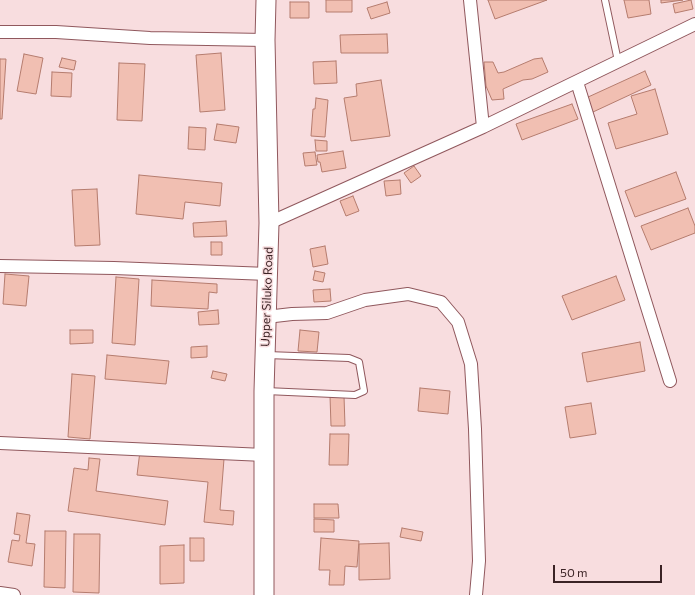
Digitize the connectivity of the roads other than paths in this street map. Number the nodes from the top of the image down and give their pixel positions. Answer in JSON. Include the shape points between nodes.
{"nodes":[{"id":1,"x":266,"y":0,"type":"edge"},
{"id":2,"x":470,"y":0,"type":"edge"},
{"id":3,"x":605,"y":0,"type":"edge"},
{"id":4,"x":695,"y":24,"type":"edge"},
{"id":5,"x":0,"y":32,"type":"edge"},
{"id":6,"x":265,"y":40,"type":"junction"},
{"id":7,"x":618,"y":61,"type":"junction"},
{"id":8,"x":577,"y":82,"type":"junction"},
{"id":9,"x":483,"y":127,"type":"junction"},
{"id":10,"x":269,"y":223,"type":"junction"},
{"id":11,"x":0,"y":266,"type":"edge"},
{"id":12,"x":268,"y":274,"type":"junction"},
{"id":13,"x":266,"y":317,"type":"junction"},
{"id":14,"x":265,"y":355,"type":"junction"},
{"id":15,"x":670,"y":381,"type":"dead end"},
{"id":16,"x":264,"y":391,"type":"junction"},
{"id":17,"x":0,"y":443,"type":"edge"},
{"id":18,"x":264,"y":455,"type":"junction"},
{"id":19,"x":0,"y":593,"type":"edge"},
{"id":20,"x":14,"y":595,"type":"edge"},
{"id":21,"x":264,"y":595,"type":"edge"},
{"id":22,"x":476,"y":595,"type":"edge"}],
"edges":[{"from":1,"to":6,"type":"main road","name":"Upper Siluko Road"},
{"from":2,"to":9,"type":"street"},
{"from":3,"to":7,"type":"lane"},
{"from":4,"to":7,"type":"street"},
{"from":5,"to":6,"type":"street"},
{"from":6,"to":10,"type":"main road","name":"Upper Siluko Road"},
{"from":7,"to":8,"type":"street"},
{"from":8,"to":9,"type":"street"},
{"from":8,"to":15,"type":"street"},
{"from":9,"to":10,"type":"street"},
{"from":10,"to":12,"type":"main road","name":"Upper Siluko Road"},
{"from":11,"to":12,"type":"street"},
{"from":12,"to":13,"type":"main road","name":"Upper Siluko Road"},
{"from":13,"to":14,"type":"main road","name":"Upper Siluko Road"},
{"from":13,"to":22,"type":"street","via":[[327,313],[365,300],[408,294],[441,302],[458,322],[471,364],[475,422],[479,561]]},
{"from":14,"to":16,"type":"main road","name":"Upper Siluko Road"},
{"from":14,"to":16,"type":"lane","via":[[349,358],[359,362],[364,391],[355,395]]},
{"from":16,"to":18,"type":"main road","name":"Upper Siluko Road"},
{"from":17,"to":18,"type":"street"},
{"from":18,"to":21,"type":"main road","name":"Upper Siluko Road"},
{"from":19,"to":20,"type":"street"}]}
